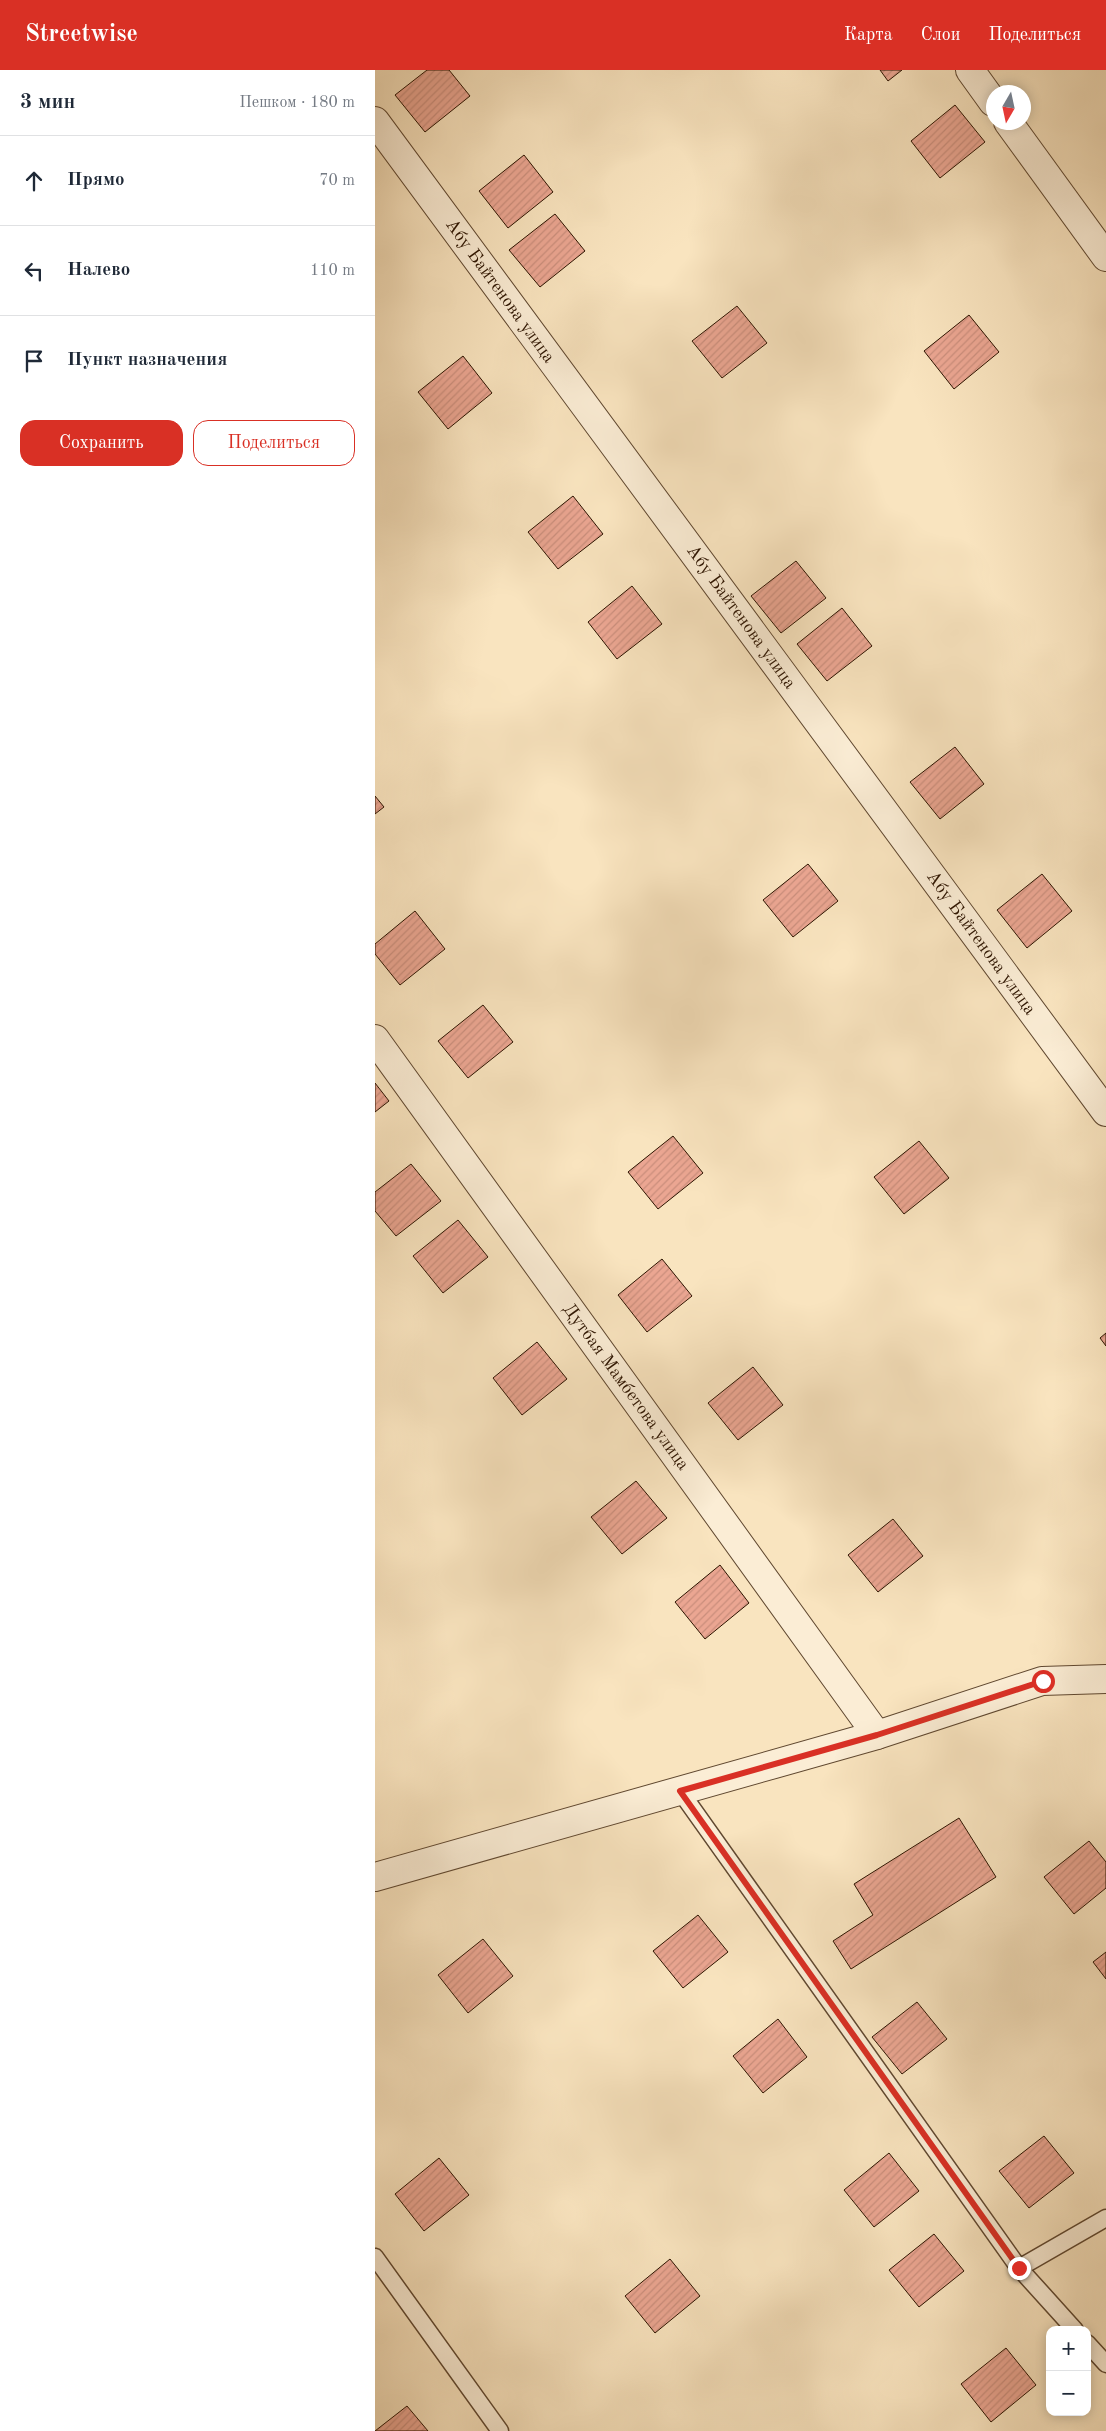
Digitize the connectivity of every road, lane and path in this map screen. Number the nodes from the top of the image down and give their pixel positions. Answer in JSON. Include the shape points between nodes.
{"nodes":[{"id":1,"x":970,"y":70,"type":"edge"},
{"id":2,"x":986,"y":92,"type":"edge"},
{"id":3,"x":375,"y":121,"type":"edge"},
{"id":4,"x":1014,"y":130,"type":"edge"},
{"id":5,"x":1106,"y":257,"type":"edge"},
{"id":6,"x":375,"y":1039,"type":"edge"},
{"id":7,"x":1106,"y":1112,"type":"edge"},
{"id":8,"x":1106,"y":1679,"type":"edge"},
{"id":9,"x":877,"y":1735,"type":"junction"},
{"id":10,"x":680,"y":1791,"type":"junction"},
{"id":11,"x":375,"y":1876,"type":"edge"},
{"id":12,"x":1106,"y":2218,"type":"edge"},
{"id":13,"x":375,"y":2257,"type":"edge"},
{"id":14,"x":1019,"y":2268,"type":"junction"},
{"id":15,"x":1071,"y":2326,"type":"edge"},
{"id":16,"x":1091,"y":2347,"type":"edge"},
{"id":17,"x":1106,"y":2364,"type":"edge"},
{"id":18,"x":500,"y":2431,"type":"edge"}],
"edges":[{"from":1,"to":2,"type":"street"},
{"from":3,"to":7,"type":"street","name":"Абу Байтенова улица"},
{"from":4,"to":5,"type":"street"},
{"from":6,"to":9,"type":"street","name":"Дутбая Мамбетова улица"},
{"from":8,"to":9,"type":"street","via":[[1043,1681]]},
{"from":9,"to":10,"type":"street"},
{"from":10,"to":11,"type":"street"},
{"from":10,"to":14,"type":"lane"},
{"from":12,"to":14,"type":"lane"},
{"from":13,"to":18,"type":"lane"},
{"from":14,"to":15,"type":"lane"},
{"from":16,"to":17,"type":"lane"}]}
